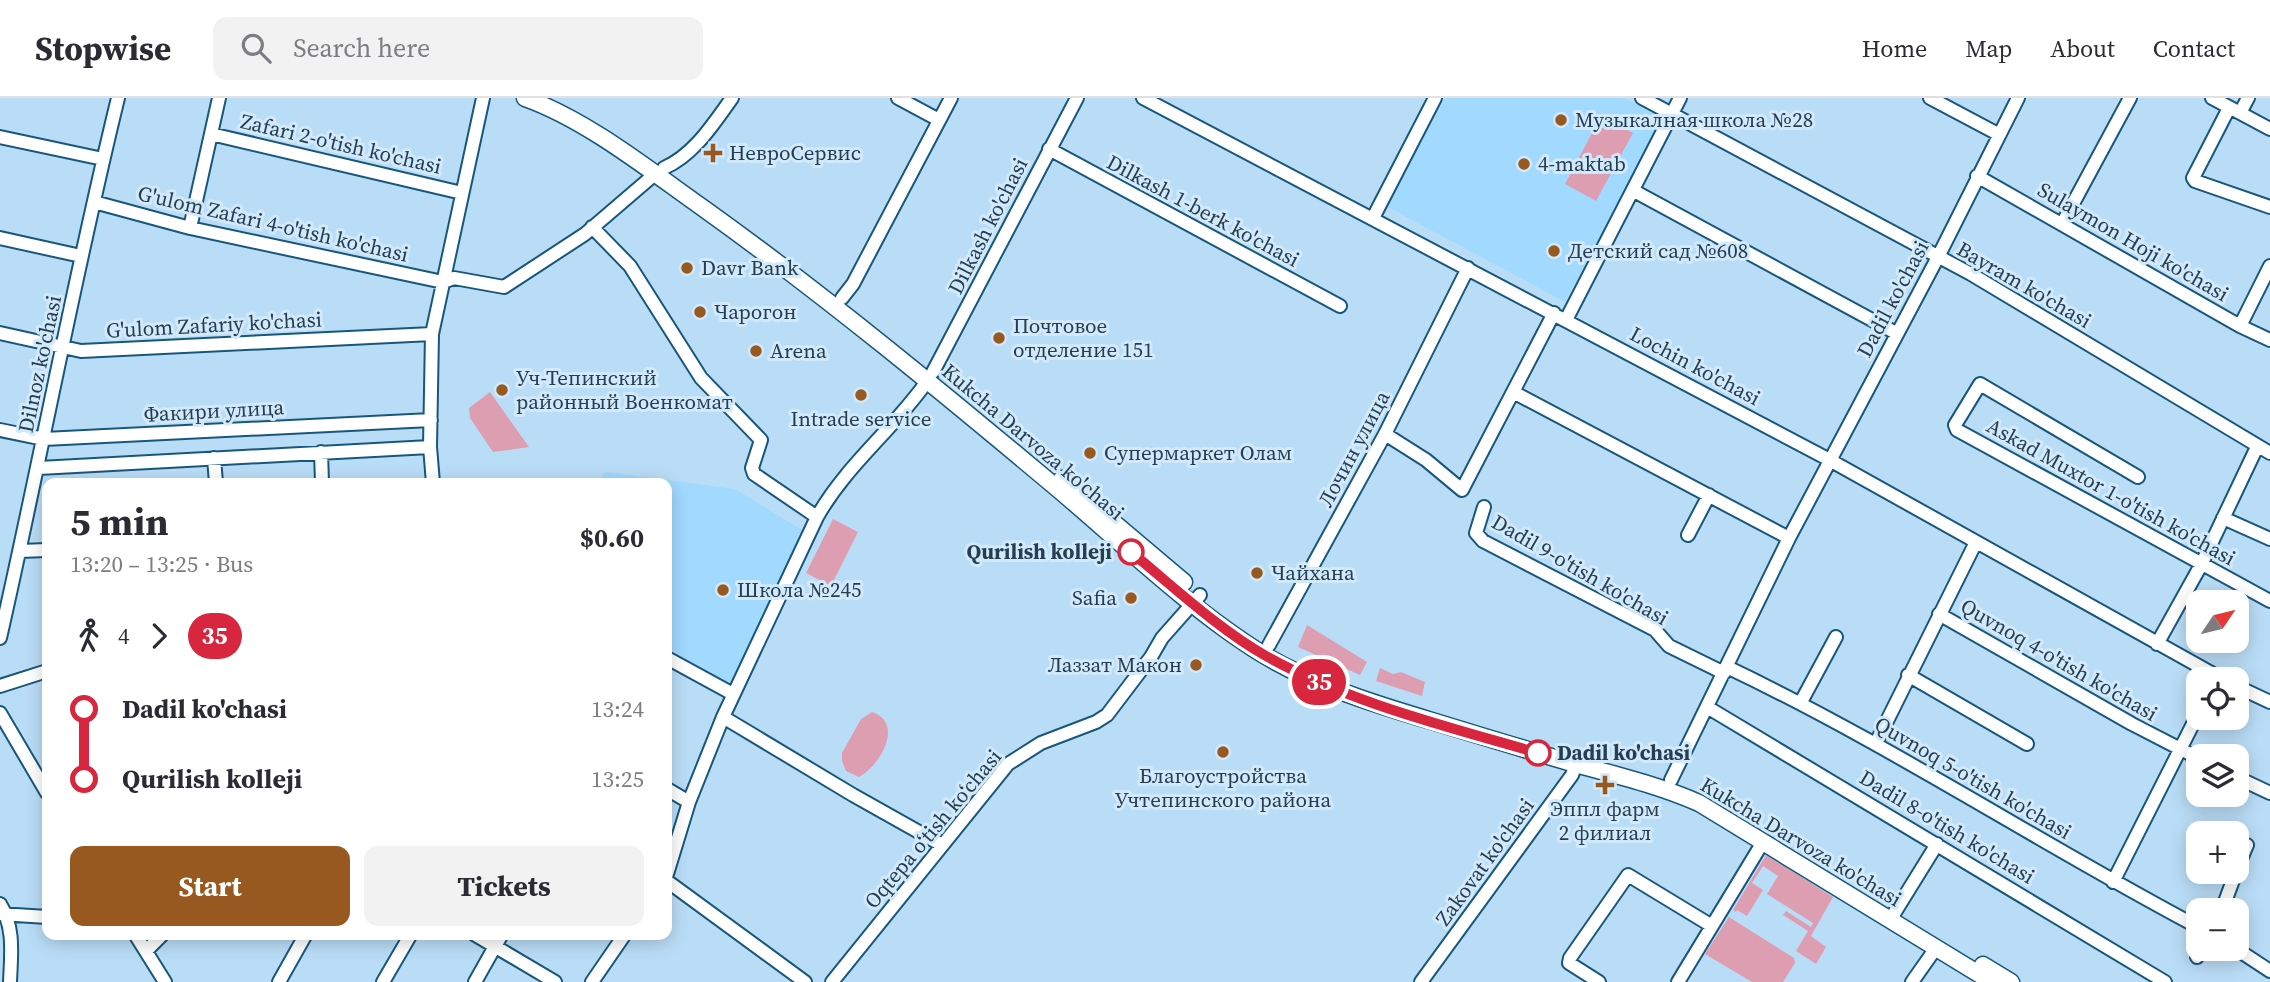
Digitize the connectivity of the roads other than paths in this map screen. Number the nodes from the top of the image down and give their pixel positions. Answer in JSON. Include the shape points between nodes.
{"nodes":[{"id":1,"x":118,"y":98,"type":"edge"},
{"id":2,"x":219,"y":98,"type":"edge"},
{"id":3,"x":483,"y":98,"type":"edge"},
{"id":4,"x":525,"y":98,"type":"edge"},
{"id":5,"x":554,"y":98,"type":"edge"},
{"id":6,"x":732,"y":98,"type":"edge"},
{"id":7,"x":898,"y":98,"type":"edge"},
{"id":8,"x":951,"y":98,"type":"edge"},
{"id":9,"x":1077,"y":98,"type":"edge"},
{"id":10,"x":1143,"y":98,"type":"edge"},
{"id":11,"x":1434,"y":98,"type":"edge"},
{"id":12,"x":1642,"y":98,"type":"edge"},
{"id":13,"x":1680,"y":98,"type":"edge"},
{"id":14,"x":1930,"y":98,"type":"edge"},
{"id":15,"x":2018,"y":98,"type":"edge"},
{"id":16,"x":2130,"y":98,"type":"edge"},
{"id":17,"x":2212,"y":98,"type":"edge"},
{"id":18,"x":2248,"y":98,"type":"edge"},
{"id":19,"x":2235,"y":111,"type":"junction"},
{"id":20,"x":1672,"y":114,"type":"junction"},
{"id":21,"x":939,"y":120,"type":"junction"},
{"id":22,"x":2270,"y":130,"type":"edge"},
{"id":23,"x":211,"y":134,"type":"junction"},
{"id":24,"x":1998,"y":134,"type":"junction"},
{"id":25,"x":0,"y":137,"type":"edge"},
{"id":26,"x":1049,"y":149,"type":"junction"},
{"id":27,"x":103,"y":159,"type":"junction"},
{"id":28,"x":660,"y":171,"type":"junction"},
{"id":29,"x":1977,"y":176,"type":"junction"},
{"id":30,"x":1634,"y":191,"type":"junction"},
{"id":31,"x":462,"y":193,"type":"junction"},
{"id":32,"x":94,"y":202,"type":"junction"},
{"id":33,"x":2270,"y":208,"type":"edge"},
{"id":34,"x":1373,"y":218,"type":"junction"},
{"id":35,"x":2062,"y":224,"type":"junction"},
{"id":36,"x":592,"y":227,"type":"junction"},
{"id":37,"x":190,"y":228,"type":"junction"},
{"id":38,"x":0,"y":238,"type":"edge"},
{"id":39,"x":81,"y":256,"type":"junction"},
{"id":40,"x":1938,"y":257,"type":"junction"},
{"id":41,"x":2270,"y":265,"type":"edge"},
{"id":42,"x":1468,"y":268,"type":"junction"},
{"id":43,"x":443,"y":282,"type":"junction"},
{"id":44,"x":839,"y":302,"type":"junction"},
{"id":45,"x":1340,"y":306,"type":"dead end"},
{"id":46,"x":1554,"y":313,"type":"junction"},
{"id":47,"x":1566,"y":320,"type":"junction"},
{"id":48,"x":2239,"y":326,"type":"junction"},
{"id":49,"x":0,"y":333,"type":"edge"},
{"id":50,"x":1896,"y":333,"type":"junction"},
{"id":51,"x":432,"y":334,"type":"junction"},
{"id":52,"x":2270,"y":340,"type":"edge"},
{"id":53,"x":64,"y":347,"type":"junction"},
{"id":54,"x":930,"y":376,"type":"junction"},
{"id":55,"x":1513,"y":393,"type":"junction"},
{"id":56,"x":431,"y":420,"type":"junction"},
{"id":57,"x":0,"y":430,"type":"edge"},
{"id":58,"x":1385,"y":434,"type":"junction"},
{"id":59,"x":44,"y":439,"type":"junction"},
{"id":60,"x":430,"y":447,"type":"junction"},
{"id":61,"x":2257,"y":447,"type":"junction"},
{"id":62,"x":321,"y":452,"type":"junction"},
{"id":63,"x":2270,"y":453,"type":"edge"},
{"id":64,"x":214,"y":458,"type":"junction"},
{"id":65,"x":1829,"y":460,"type":"junction"},
{"id":66,"x":39,"y":468,"type":"junction"},
{"id":67,"x":2138,"y":477,"type":"dead end"},
{"id":68,"x":216,"y":478,"type":"edge"},
{"id":69,"x":322,"y":478,"type":"edge"},
{"id":70,"x":433,"y":478,"type":"edge"},
{"id":71,"x":1709,"y":495,"type":"junction"},
{"id":72,"x":1484,"y":507,"type":"dead end"},
{"id":73,"x":817,"y":517,"type":"junction"},
{"id":74,"x":2223,"y":517,"type":"junction"},
{"id":75,"x":1688,"y":535,"type":"dead end"},
{"id":76,"x":1789,"y":538,"type":"junction"},
{"id":77,"x":2270,"y":539,"type":"edge"},
{"id":78,"x":1976,"y":542,"type":"junction"},
{"id":79,"x":42,"y":550,"type":"edge"},
{"id":80,"x":20,"y":551,"type":"junction"},
{"id":81,"x":2201,"y":565,"type":"junction"},
{"id":82,"x":1196,"y":599,"type":"junction"},
{"id":83,"x":2270,"y":601,"type":"edge"},
{"id":84,"x":1939,"y":614,"type":"junction"},
{"id":85,"x":1836,"y":637,"type":"dead end"},
{"id":86,"x":0,"y":638,"type":"edge"},
{"id":87,"x":2157,"y":644,"type":"junction"},
{"id":88,"x":1266,"y":650,"type":"junction"},
{"id":89,"x":672,"y":661,"type":"edge"},
{"id":90,"x":2198,"y":667,"type":"edge"},
{"id":91,"x":1726,"y":670,"type":"junction"},
{"id":92,"x":42,"y":673,"type":"edge"},
{"id":93,"x":1908,"y":675,"type":"junction"},
{"id":94,"x":0,"y":686,"type":"edge"},
{"id":95,"x":2249,"y":692,"type":"edge"},
{"id":96,"x":733,"y":694,"type":"junction"},
{"id":97,"x":1801,"y":702,"type":"junction"},
{"id":98,"x":2270,"y":702,"type":"edge"},
{"id":99,"x":1707,"y":707,"type":"junction"},
{"id":100,"x":0,"y":713,"type":"edge"},
{"id":101,"x":723,"y":717,"type":"junction"},
{"id":102,"x":2190,"y":730,"type":"edge"},
{"id":103,"x":1876,"y":743,"type":"junction"},
{"id":104,"x":2027,"y":744,"type":"dead end"},
{"id":105,"x":2180,"y":750,"type":"junction"},
{"id":106,"x":2186,"y":753,"type":"edge"},
{"id":107,"x":1578,"y":759,"type":"junction"},
{"id":108,"x":2249,"y":783,"type":"edge"},
{"id":109,"x":42,"y":784,"type":"edge"},
{"id":110,"x":1669,"y":785,"type":"junction"},
{"id":111,"x":672,"y":792,"type":"edge"},
{"id":112,"x":2270,"y":793,"type":"edge"},
{"id":113,"x":689,"y":802,"type":"junction"},
{"id":114,"x":1765,"y":838,"type":"junction"},
{"id":115,"x":1937,"y":844,"type":"junction"},
{"id":116,"x":942,"y":845,"type":"junction"},
{"id":117,"x":672,"y":858,"type":"edge"},
{"id":118,"x":2113,"y":882,"type":"junction"},
{"id":119,"x":672,"y":885,"type":"edge"},
{"id":120,"x":2,"y":911,"type":"edge"},
{"id":121,"x":1893,"y":915,"type":"junction"},
{"id":122,"x":42,"y":916,"type":"edge"},
{"id":123,"x":2186,"y":921,"type":"edge"},
{"id":124,"x":1712,"y":926,"type":"junction"},
{"id":125,"x":139,"y":940,"type":"edge"},
{"id":126,"x":157,"y":940,"type":"edge"},
{"id":127,"x":299,"y":940,"type":"edge"},
{"id":128,"x":408,"y":940,"type":"edge"},
{"id":129,"x":484,"y":940,"type":"edge"},
{"id":130,"x":499,"y":940,"type":"edge"},
{"id":131,"x":621,"y":940,"type":"edge"},
{"id":132,"x":1939,"y":944,"type":"junction"},
{"id":133,"x":495,"y":947,"type":"junction"},
{"id":134,"x":146,"y":951,"type":"junction"},
{"id":135,"x":2249,"y":957,"type":"edge"},
{"id":136,"x":2270,"y":971,"type":"edge"},
{"id":137,"x":1424,"y":981,"type":"edge"},
{"id":138,"x":10,"y":982,"type":"edge"},
{"id":139,"x":165,"y":982,"type":"edge"},
{"id":140,"x":279,"y":982,"type":"edge"},
{"id":141,"x":383,"y":982,"type":"edge"},
{"id":142,"x":475,"y":982,"type":"edge"},
{"id":143,"x":555,"y":982,"type":"edge"},
{"id":144,"x":592,"y":982,"type":"edge"},
{"id":145,"x":806,"y":982,"type":"edge"},
{"id":146,"x":832,"y":982,"type":"edge"},
{"id":147,"x":1599,"y":982,"type":"edge"},
{"id":148,"x":1678,"y":982,"type":"edge"},
{"id":149,"x":1912,"y":982,"type":"edge"},
{"id":150,"x":1992,"y":982,"type":"edge"},
{"id":151,"x":2011,"y":982,"type":"edge"},
{"id":152,"x":2165,"y":982,"type":"edge"}],
"edges":[{"from":1,"to":27,"type":"street","name":"Dilnoz ko'chasi"},
{"from":2,"to":23,"type":"street"},
{"from":3,"to":31,"type":"street"},
{"from":4,"to":28,"type":"main road","name":"Kukcha Darvoza ko'chasi","via":[[575,120]]},
{"from":5,"to":28,"type":"main road","name":"Kukcha Darvoza ko'chasi"},
{"from":6,"to":28,"type":"street","name":"G'ulom Zafari 4-o'tish ko'chasi","via":[[694,146]]},
{"from":7,"to":21,"type":"street"},
{"from":8,"to":21,"type":"street"},
{"from":9,"to":26,"type":"street","name":"Dilkash ko'chasi"},
{"from":10,"to":34,"type":"street","name":"Lochin ko'chasi"},
{"from":11,"to":34,"type":"street"},
{"from":12,"to":20,"type":"street","name":"Bayram ko'chasi"},
{"from":13,"to":20,"type":"street"},
{"from":14,"to":24,"type":"street"},
{"from":15,"to":24,"type":"street","name":"Dadil ko'chasi"},
{"from":16,"to":35,"type":"street"},
{"from":17,"to":19,"type":"street"},
{"from":18,"to":19,"type":"street"},
{"from":19,"to":22,"type":"street"},
{"from":19,"to":33,"type":"street","via":[[2193,178]]},
{"from":20,"to":30,"type":"street"},
{"from":20,"to":40,"type":"street","name":"Bayram ko'chasi"},
{"from":21,"to":44,"type":"street","via":[[853,284]]},
{"from":23,"to":31,"type":"street","name":"Zafari 2-o'tish ko'chasi"},
{"from":23,"to":37,"type":"street"},
{"from":24,"to":29,"type":"street","name":"Dadil ko'chasi"},
{"from":25,"to":27,"type":"street"},
{"from":26,"to":45,"type":"street","name":"Dilkash 1-berk ko'chasi"},
{"from":26,"to":54,"type":"street","name":"Dilkash ko'chasi"},
{"from":27,"to":32,"type":"street","name":"Dilnoz ko'chasi"},
{"from":28,"to":36,"type":"street","name":"G'ulom Zafari 4-o'tish ko'chasi"},
{"from":28,"to":44,"type":"main road","name":"Kukcha Darvoza ko'chasi"},
{"from":29,"to":35,"type":"street","name":"Sulaymon Hoji ko'chasi"},
{"from":29,"to":40,"type":"street","name":"Dadil ko'chasi"},
{"from":30,"to":47,"type":"street"},
{"from":30,"to":50,"type":"street"},
{"from":31,"to":43,"type":"street"},
{"from":32,"to":37,"type":"street","name":"G'ulom Zafari 4-o'tish ko'chasi"},
{"from":32,"to":39,"type":"street","name":"Dilnoz ko'chasi"},
{"from":34,"to":42,"type":"street","name":"Lochin ko'chasi"},
{"from":35,"to":48,"type":"street","name":"Sulaymon Hoji ko'chasi"},
{"from":36,"to":43,"type":"street","name":"G'ulom Zafari 4-o'tish ko'chasi","via":[[509,286],[497,288],[454,278]]},
{"from":36,"to":73,"type":"street","via":[[630,265],[701,378],[761,440],[754,474]]},
{"from":37,"to":43,"type":"street","name":"G'ulom Zafari 4-o'tish ko'chasi"},
{"from":38,"to":39,"type":"street"},
{"from":39,"to":53,"type":"street","name":"Dilnoz ko'chasi"},
{"from":40,"to":50,"type":"street","name":"Dadil ko'chasi"},
{"from":40,"to":61,"type":"street","name":"Bayram ko'chasi"},
{"from":41,"to":48,"type":"street"},
{"from":42,"to":46,"type":"street","name":"Lochin ko'chasi"},
{"from":42,"to":58,"type":"street","name":"Лочин улица"},
{"from":43,"to":51,"type":"street"},
{"from":44,"to":54,"type":"main road","name":"Kukcha Darvoza ko'chasi"},
{"from":46,"to":47,"type":"street","name":"Lochin ko'chasi"},
{"from":46,"to":55,"type":"street"},
{"from":47,"to":65,"type":"street","name":"Lochin ko'chasi"},
{"from":48,"to":52,"type":"street","name":"Sulaymon Hoji ko'chasi"},
{"from":49,"to":53,"type":"street","name":"G'ulom Zafariy ko'chasi"},
{"from":50,"to":65,"type":"street","name":"Dadil ko'chasi"},
{"from":51,"to":53,"type":"street","name":"G'ulom Zafariy ko'chasi","via":[[81,351]]},
{"from":51,"to":56,"type":"street"},
{"from":53,"to":59,"type":"street","name":"Dilnoz ko'chasi"},
{"from":54,"to":73,"type":"street","name":"Dilkash ko'chasi","via":[[831,493]]},
{"from":54,"to":82,"type":"main road","name":"Kukcha Darvoza ko'chasi"},
{"from":55,"to":58,"type":"street","via":[[1462,490]]},
{"from":55,"to":71,"type":"street"},
{"from":56,"to":59,"type":"street","name":"Факири улица"},
{"from":56,"to":60,"type":"street"},
{"from":57,"to":59,"type":"street","name":"Факири улица"},
{"from":58,"to":88,"type":"street","name":"Лочин улица"},
{"from":59,"to":66,"type":"street","name":"Dilnoz ko'chasi"},
{"from":60,"to":62,"type":"street"},
{"from":60,"to":70,"type":"street"},
{"from":61,"to":63,"type":"street","name":"Bayram ko'chasi"},
{"from":61,"to":74,"type":"street"},
{"from":62,"to":64,"type":"street"},
{"from":62,"to":69,"type":"street"},
{"from":64,"to":66,"type":"street"},
{"from":64,"to":68,"type":"street"},
{"from":65,"to":76,"type":"street","name":"Dadil ko'chasi"},
{"from":65,"to":78,"type":"street","name":"Lochin ko'chasi"},
{"from":66,"to":80,"type":"street","name":"Dilnoz ko'chasi"},
{"from":67,"to":81,"type":"street","name":"Askad Muxtor 1-o'tish ko'chasi","via":[[1980,384],[1955,425]]},
{"from":71,"to":75,"type":"street"},
{"from":71,"to":76,"type":"street"},
{"from":72,"to":91,"type":"street","name":"Dadil 9-o'tish ko'chasi","via":[[1476,533],[1483,541],[1655,630],[1669,646]]},
{"from":73,"to":96,"type":"street","name":"Dilkash ko'chasi"},
{"from":74,"to":77,"type":"street"},
{"from":74,"to":81,"type":"street"},
{"from":76,"to":91,"type":"street","name":"Dadil ko'chasi"},
{"from":78,"to":84,"type":"street"},
{"from":78,"to":87,"type":"street","name":"Lochin ko'chasi"},
{"from":79,"to":80,"type":"street"},
{"from":80,"to":86,"type":"street","name":"Dilnoz ko'chasi"},
{"from":81,"to":83,"type":"street","name":"Askad Muxtor 1-o'tish ko'chasi"},
{"from":81,"to":87,"type":"street"},
{"from":82,"to":88,"type":"main road","name":"Kukcha Darvoza ko'chasi"},
{"from":82,"to":116,"type":"street","name":"Oqtepa oʻtish koʻchasi","via":[[1161,638],[1107,715],[1041,743],[1008,764]]},
{"from":84,"to":93,"type":"street"},
{"from":84,"to":105,"type":"street","name":"Quvnoq 4-o'tish ko'chasi"},
{"from":85,"to":97,"type":"street"},
{"from":87,"to":90,"type":"street","name":"Lochin ko'chasi"},
{"from":88,"to":107,"type":"main road","name":"Kukcha Darvoza ko'chasi","via":[[1359,688]]},
{"from":89,"to":96,"type":"street"},
{"from":91,"to":97,"type":"street","name":"Quvnoq 5-o'tish ko'chasi"},
{"from":91,"to":99,"type":"street","name":"Dadil ko'chasi"},
{"from":92,"to":94,"type":"street"},
{"from":93,"to":103,"type":"street"},
{"from":93,"to":104,"type":"street"},
{"from":95,"to":98,"type":"street"},
{"from":96,"to":101,"type":"street","name":"Dilkash ko'chasi"},
{"from":97,"to":103,"type":"street","name":"Quvnoq 5-o'tish ko'chasi"},
{"from":99,"to":110,"type":"street","name":"Dadil ko'chasi"},
{"from":99,"to":115,"type":"street","name":"Dadil 8-o'tish ko'chasi"},
{"from":100,"to":109,"type":"street"},
{"from":101,"to":113,"type":"street","name":"Dilkash ko'chasi"},
{"from":101,"to":116,"type":"street"},
{"from":102,"to":105,"type":"street"},
{"from":103,"to":118,"type":"street","name":"Quvnoq 5-o'tish ko'chasi"},
{"from":105,"to":106,"type":"street","name":"Quvnoq 4-o'tish ko'chasi"},
{"from":105,"to":118,"type":"street"},
{"from":107,"to":110,"type":"main road","name":"Kukcha Darvoza ko'chasi"},
{"from":107,"to":137,"type":"street","name":"Zakovat ko'chasi","via":[[1572,775]]},
{"from":108,"to":112,"type":"street"},
{"from":110,"to":114,"type":"main road","name":"Kukcha Darvoza ko'chasi"},
{"from":111,"to":113,"type":"street"},
{"from":113,"to":117,"type":"street","name":"Dilkash ko'chasi"},
{"from":114,"to":121,"type":"main road","name":"Kukcha Darvoza ko'chasi"},
{"from":114,"to":124,"type":"street"},
{"from":115,"to":121,"type":"street"},
{"from":115,"to":152,"type":"street","name":"Dadil 8-o'tish ko'chasi"},
{"from":116,"to":146,"type":"street","name":"Oqtepa oʻtish koʻchasi"},
{"from":118,"to":123,"type":"street","name":"Quvnoq 5-o'tish ko'chasi"},
{"from":119,"to":145,"type":"street"},
{"from":120,"to":122,"type":"street"},
{"from":120,"to":138,"type":"street","via":[[11,936]]},
{"from":121,"to":132,"type":"main road","name":"Kukcha Darvoza ko'chasi"},
{"from":124,"to":147,"type":"street","via":[[1628,876],[1570,958],[1569,963]]},
{"from":124,"to":148,"type":"street"},
{"from":125,"to":134,"type":"street"},
{"from":126,"to":134,"type":"street"},
{"from":127,"to":140,"type":"street"},
{"from":128,"to":141,"type":"street"},
{"from":129,"to":133,"type":"street"},
{"from":130,"to":133,"type":"street"},
{"from":131,"to":144,"type":"street"},
{"from":132,"to":149,"type":"street"},
{"from":132,"to":150,"type":"main road","name":"Kukcha Darvoza ko'chasi"},
{"from":132,"to":151,"type":"main road","name":"Kukcha Darvoza ko'chasi"},
{"from":133,"to":142,"type":"street"},
{"from":133,"to":143,"type":"street"},
{"from":134,"to":139,"type":"street"},
{"from":135,"to":136,"type":"street"}]}
